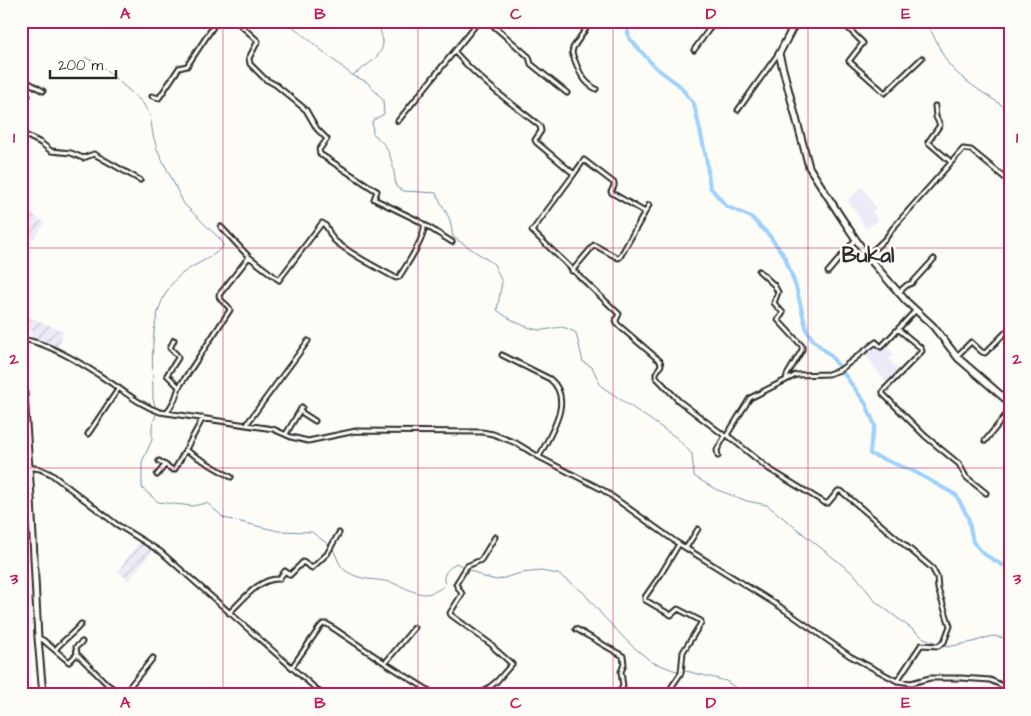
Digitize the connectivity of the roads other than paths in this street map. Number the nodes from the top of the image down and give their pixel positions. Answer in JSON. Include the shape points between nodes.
{"nodes":[{"id":1,"x":217,"y":21,"type":"edge"},
{"id":2,"x":236,"y":21,"type":"edge"},
{"id":3,"x":479,"y":21,"type":"edge"},
{"id":4,"x":488,"y":21,"type":"edge"},
{"id":5,"x":592,"y":21,"type":"edge"},
{"id":6,"x":716,"y":21,"type":"edge"},
{"id":7,"x":783,"y":21,"type":"edge"},
{"id":8,"x":802,"y":21,"type":"edge"},
{"id":9,"x":841,"y":21,"type":"edge"},
{"id":10,"x":791,"y":31,"type":"junction"},
{"id":11,"x":694,"y":50,"type":"dead end"},
{"id":12,"x":455,"y":52,"type":"junction"},
{"id":13,"x":779,"y":54,"type":"junction"},
{"id":14,"x":922,"y":58,"type":"dead end"},
{"id":15,"x":21,"y":87,"type":"edge"},
{"id":16,"x":596,"y":89,"type":"dead end"},
{"id":17,"x":43,"y":91,"type":"dead end"},
{"id":18,"x":21,"y":93,"type":"edge"},
{"id":19,"x":567,"y":93,"type":"dead end"},
{"id":20,"x":28,"y":96,"type":"dead end"},
{"id":21,"x":152,"y":96,"type":"dead end"},
{"id":22,"x":935,"y":106,"type":"dead end"},
{"id":23,"x":738,"y":110,"type":"dead end"},
{"id":24,"x":398,"y":121,"type":"dead end"},
{"id":25,"x":21,"y":132,"type":"edge"},
{"id":26,"x":951,"y":162,"type":"junction"},
{"id":27,"x":574,"y":174,"type":"junction"},
{"id":28,"x":140,"y":180,"type":"dead end"},
{"id":29,"x":1010,"y":182,"type":"edge"},
{"id":30,"x":650,"y":205,"type":"dead end"},
{"id":31,"x":645,"y":212,"type":"junction"},
{"id":32,"x":424,"y":224,"type":"junction"},
{"id":33,"x":221,"y":228,"type":"dead end"},
{"id":34,"x":856,"y":239,"type":"junction"},
{"id":35,"x":452,"y":242,"type":"dead end"},
{"id":36,"x":867,"y":256,"type":"junction"},
{"id":37,"x":249,"y":257,"type":"junction"},
{"id":38,"x":934,"y":259,"type":"dead end"},
{"id":39,"x":572,"y":271,"type":"junction"},
{"id":40,"x":759,"y":271,"type":"dead end"},
{"id":41,"x":828,"y":272,"type":"dead end"},
{"id":42,"x":898,"y":293,"type":"junction"},
{"id":43,"x":915,"y":310,"type":"junction"},
{"id":44,"x":898,"y":329,"type":"junction"},
{"id":45,"x":1010,"y":331,"type":"edge"},
{"id":46,"x":21,"y":339,"type":"edge"},
{"id":47,"x":174,"y":340,"type":"dead end"},
{"id":48,"x":308,"y":341,"type":"dead end"},
{"id":49,"x":21,"y":348,"type":"edge"},
{"id":50,"x":502,"y":355,"type":"dead end"},
{"id":51,"x":957,"y":357,"type":"junction"},
{"id":52,"x":786,"y":380,"type":"junction"},
{"id":53,"x":179,"y":387,"type":"junction"},
{"id":54,"x":119,"y":388,"type":"junction"},
{"id":55,"x":1010,"y":403,"type":"edge"},
{"id":56,"x":302,"y":406,"type":"dead end"},
{"id":57,"x":1010,"y":410,"type":"edge"},
{"id":58,"x":300,"y":412,"type":"junction"},
{"id":59,"x":167,"y":413,"type":"junction"},
{"id":60,"x":203,"y":418,"type":"junction"},
{"id":61,"x":315,"y":421,"type":"dead end"},
{"id":62,"x":246,"y":425,"type":"junction"},
{"id":63,"x":88,"y":434,"type":"dead end"},
{"id":64,"x":286,"y":434,"type":"junction"},
{"id":65,"x":726,"y":436,"type":"junction"},
{"id":66,"x":985,"y":441,"type":"dead end"},
{"id":67,"x":185,"y":450,"type":"junction"},
{"id":68,"x":718,"y":456,"type":"dead end"},
{"id":69,"x":539,"y":457,"type":"junction"},
{"id":70,"x":159,"y":461,"type":"dead end"},
{"id":71,"x":165,"y":465,"type":"junction"},
{"id":72,"x":29,"y":467,"type":"junction"},
{"id":73,"x":157,"y":475,"type":"dead end"},
{"id":74,"x":231,"y":477,"type":"dead end"},
{"id":75,"x":986,"y":493,"type":"dead end"},
{"id":76,"x":21,"y":497,"type":"edge"},
{"id":77,"x":32,"y":498,"type":"junction"},
{"id":78,"x":698,"y":529,"type":"dead end"},
{"id":79,"x":338,"y":533,"type":"dead end"},
{"id":80,"x":495,"y":537,"type":"dead end"},
{"id":81,"x":679,"y":544,"type":"junction"},
{"id":82,"x":686,"y":548,"type":"junction"},
{"id":83,"x":229,"y":613,"type":"junction"},
{"id":84,"x":82,"y":624,"type":"dead end"},
{"id":85,"x":414,"y":628,"type":"dead end"},
{"id":86,"x":576,"y":629,"type":"dead end"},
{"id":87,"x":38,"y":638,"type":"junction"},
{"id":88,"x":82,"y":642,"type":"dead end"},
{"id":89,"x":55,"y":650,"type":"junction"},
{"id":90,"x":77,"y":654,"type":"junction"},
{"id":91,"x":153,"y":658,"type":"dead end"},
{"id":92,"x":385,"y":664,"type":"junction"},
{"id":93,"x":292,"y":667,"type":"junction"},
{"id":94,"x":897,"y":681,"type":"junction"},
{"id":95,"x":1010,"y":689,"type":"edge"},
{"id":96,"x":43,"y":695,"type":"edge"},
{"id":97,"x":323,"y":695,"type":"edge"},
{"id":98,"x":436,"y":695,"type":"edge"},
{"id":99,"x":480,"y":695,"type":"edge"},
{"id":100,"x":618,"y":695,"type":"edge"},
{"id":101,"x":666,"y":695,"type":"edge"}],
"edges":[{"from":1,"to":21,"type":"street","via":[[187,66],[179,68],[159,98]]},
{"from":2,"to":32,"type":"street","via":[[258,41],[249,58],[250,64],[306,110],[326,137],[320,154],[375,190],[374,199]]},
{"from":3,"to":12,"type":"street"},
{"from":4,"to":19,"type":"street","via":[[530,57],[531,64]]},
{"from":5,"to":16,"type":"street","via":[[572,53],[582,78]]},
{"from":6,"to":11,"type":"street"},
{"from":7,"to":10,"type":"main road"},
{"from":8,"to":10,"type":"street"},
{"from":9,"to":14,"type":"street","via":[[863,43],[849,61],[885,94]]},
{"from":10,"to":13,"type":"main road"},
{"from":12,"to":24,"type":"street"},
{"from":12,"to":27,"type":"street","via":[[540,126],[536,142]]},
{"from":13,"to":23,"type":"street"},
{"from":13,"to":34,"type":"main road","via":[[809,168]]},
{"from":15,"to":17,"type":"street","via":[[26,81]]},
{"from":18,"to":20,"type":"street"},
{"from":22,"to":26,"type":"street","via":[[940,125],[928,142]]},
{"from":25,"to":28,"type":"street","via":[[54,152],[84,158],[94,154]]},
{"from":26,"to":29,"type":"street","via":[[963,149],[968,149]]},
{"from":26,"to":36,"type":"street"},
{"from":27,"to":31,"type":"street","via":[[584,160],[614,184],[612,193]]},
{"from":27,"to":39,"type":"street","via":[[532,231]]},
{"from":30,"to":31,"type":"street"},
{"from":31,"to":39,"type":"street","via":[[620,257],[594,245]]},
{"from":32,"to":35,"type":"street"},
{"from":32,"to":37,"type":"street","via":[[416,249],[396,278],[343,247],[331,238],[322,223],[279,280]]},
{"from":33,"to":37,"type":"street"},
{"from":34,"to":36,"type":"main road"},
{"from":34,"to":41,"type":"street"},
{"from":36,"to":42,"type":"main road"},
{"from":37,"to":53,"type":"street","via":[[219,296],[230,308],[229,312]]},
{"from":38,"to":42,"type":"street"},
{"from":39,"to":65,"type":"street","via":[[619,314],[617,324],[660,361],[656,377],[679,402]]},
{"from":40,"to":52,"type":"street","via":[[778,292],[774,303],[782,313],[778,320],[802,346]]},
{"from":42,"to":43,"type":"main road"},
{"from":43,"to":44,"type":"street"},
{"from":43,"to":51,"type":"main road","via":[[933,326]]},
{"from":44,"to":52,"type":"street","via":[[881,347],[876,342],[840,370],[828,374],[796,375]]},
{"from":44,"to":75,"type":"street","via":[[922,351],[882,392]]},
{"from":45,"to":51,"type":"street","via":[[986,353],[971,342]]},
{"from":46,"to":54,"type":"street","via":[[36,342],[79,362]]},
{"from":47,"to":53,"type":"street","via":[[170,348],[178,358],[166,375]]},
{"from":48,"to":62,"type":"street"},
{"from":49,"to":72,"type":"main road"},
{"from":50,"to":69,"type":"street","via":[[550,379],[560,394],[562,401],[557,421]]},
{"from":51,"to":55,"type":"main road"},
{"from":52,"to":65,"type":"street","via":[[750,398]]},
{"from":53,"to":59,"type":"street"},
{"from":54,"to":59,"type":"street","via":[[145,406]]},
{"from":54,"to":63,"type":"street"},
{"from":56,"to":58,"type":"street"},
{"from":57,"to":66,"type":"street"},
{"from":58,"to":61,"type":"street"},
{"from":58,"to":64,"type":"street"},
{"from":59,"to":60,"type":"street"},
{"from":60,"to":62,"type":"street"},
{"from":60,"to":67,"type":"street"},
{"from":62,"to":64,"type":"street"},
{"from":64,"to":69,"type":"street","via":[[308,441],[356,431],[482,432],[516,443]]},
{"from":65,"to":68,"type":"street","via":[[717,450]]},
{"from":65,"to":94,"type":"street","via":[[769,469],[825,503],[838,490],[841,491],[932,568],[950,626],[948,634],[938,646],[921,645]]},
{"from":67,"to":71,"type":"street","via":[[175,469]]},
{"from":67,"to":74,"type":"street"},
{"from":69,"to":81,"type":"street","via":[[603,490]]},
{"from":70,"to":71,"type":"street"},
{"from":71,"to":73,"type":"street"},
{"from":72,"to":77,"type":"main road"},
{"from":72,"to":83,"type":"street","via":[[51,474],[116,524],[154,546]]},
{"from":76,"to":77,"type":"street"},
{"from":77,"to":87,"type":"main road"},
{"from":78,"to":82,"type":"street"},
{"from":79,"to":83,"type":"street","via":[[327,554],[312,568],[303,562],[290,575],[285,571],[279,579],[263,582]]},
{"from":80,"to":99,"type":"street","via":[[480,560],[467,566],[456,584],[462,594],[450,613],[512,664]]},
{"from":81,"to":82,"type":"street"},
{"from":81,"to":101,"type":"street","via":[[644,597],[671,615],[678,609],[701,621],[683,652],[681,673]]},
{"from":82,"to":94,"type":"street","via":[[779,606],[850,656]]},
{"from":83,"to":93,"type":"street"},
{"from":84,"to":89,"type":"street"},
{"from":85,"to":92,"type":"street"},
{"from":86,"to":100,"type":"street","via":[[623,656],[620,672],[623,686]]},
{"from":87,"to":89,"type":"street"},
{"from":87,"to":96,"type":"main road"},
{"from":88,"to":90,"type":"street","via":[[76,647]]},
{"from":89,"to":90,"type":"street","via":[[69,662]]},
{"from":90,"to":91,"type":"street","via":[[108,685],[121,693]]},
{"from":92,"to":93,"type":"street","via":[[323,624]]},
{"from":92,"to":98,"type":"street"},
{"from":93,"to":97,"type":"street"},
{"from":94,"to":95,"type":"street","via":[[911,683],[930,678],[990,680]]}]}
